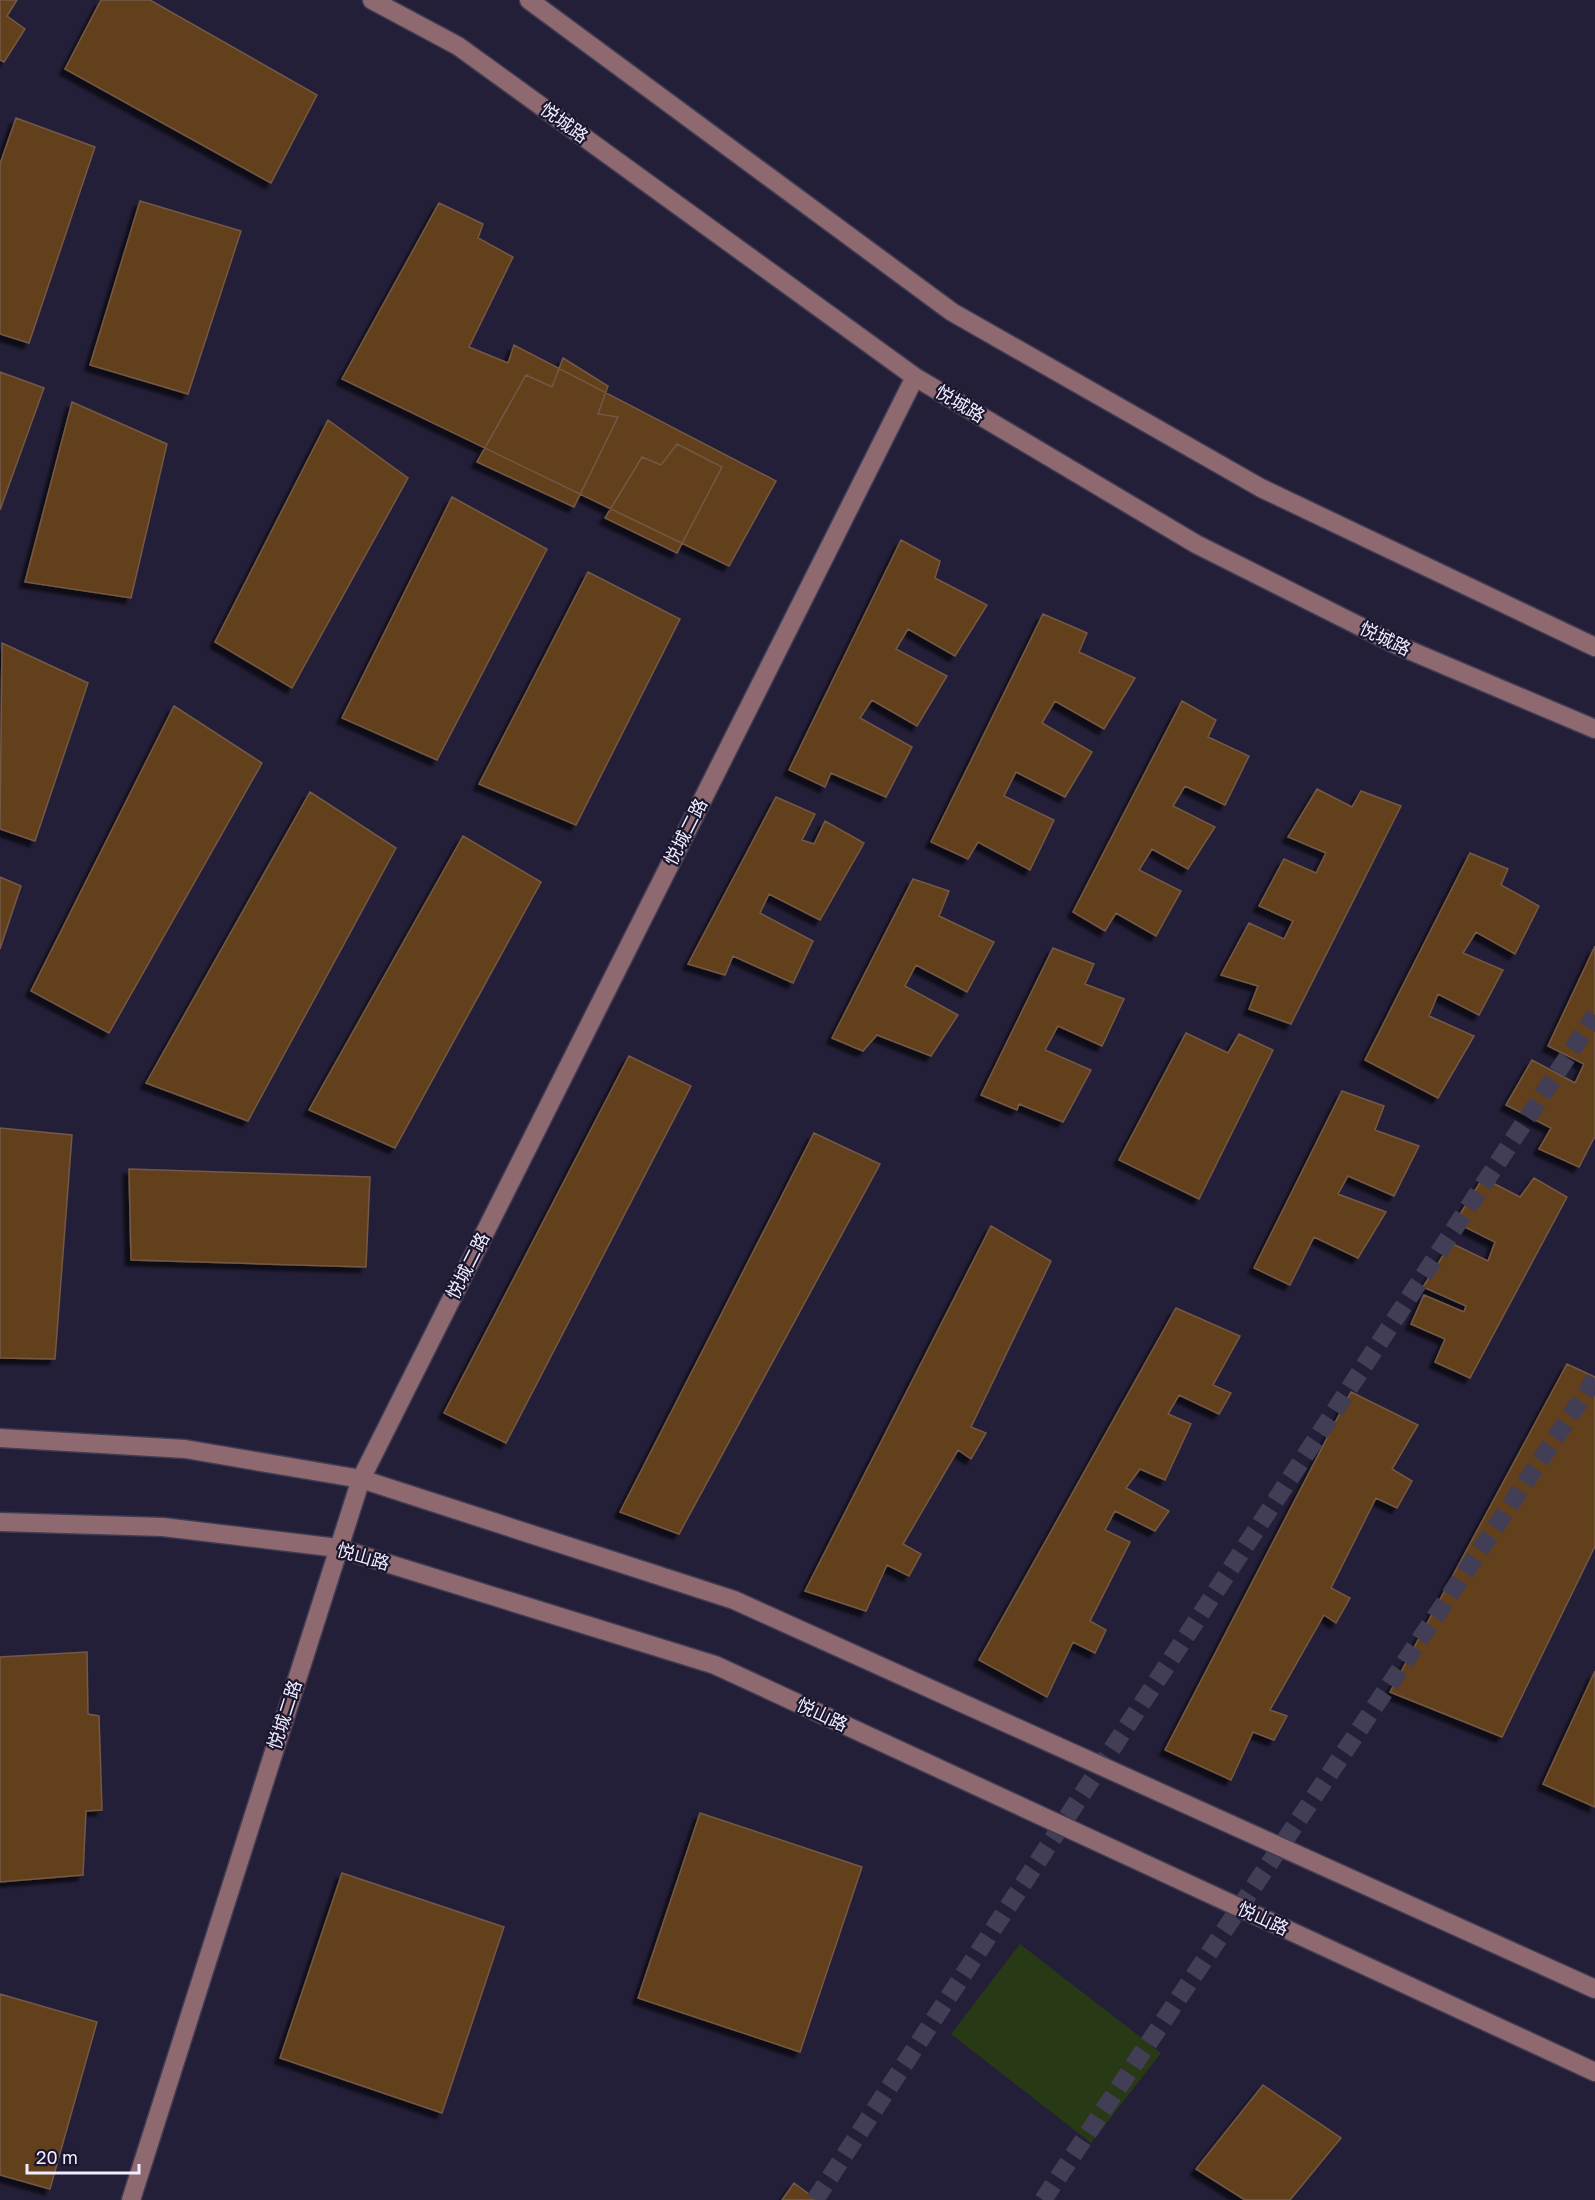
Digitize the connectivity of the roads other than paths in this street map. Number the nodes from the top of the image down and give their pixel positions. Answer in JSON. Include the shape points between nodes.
{"nodes":[{"id":1,"x":372,"y":0,"type":"edge"},
{"id":2,"x":529,"y":0,"type":"edge"},
{"id":3,"x":915,"y":377,"type":"junction"},
{"id":4,"x":1595,"y":647,"type":"edge"},
{"id":5,"x":1595,"y":729,"type":"edge"},
{"id":6,"x":0,"y":1438,"type":"edge"},
{"id":7,"x":361,"y":1479,"type":"junction"},
{"id":8,"x":0,"y":1522,"type":"edge"},
{"id":9,"x":338,"y":1548,"type":"junction"},
{"id":10,"x":1595,"y":1989,"type":"edge"},
{"id":11,"x":1595,"y":2072,"type":"edge"},
{"id":12,"x":131,"y":2200,"type":"edge"}],
"edges":[{"from":1,"to":3,"type":"main road","name":"悦城路","via":[[459,46]]},
{"from":2,"to":4,"type":"main road","via":[[952,312],[1261,488]]},
{"from":3,"to":5,"type":"main road","name":"悦城路","via":[[1196,544],[1397,645]]},
{"from":3,"to":7,"type":"main road","name":"悦城二路"},
{"from":6,"to":7,"type":"main road","via":[[185,1449]]},
{"from":7,"to":9,"type":"main road","name":"悦城二路"},
{"from":7,"to":10,"type":"main road","via":[[734,1600]]},
{"from":8,"to":9,"type":"main road","name":"悦山路","via":[[163,1527]]},
{"from":9,"to":11,"type":"main road","name":"悦山路","via":[[715,1665]]},
{"from":9,"to":12,"type":"main road","name":"悦城二路"}]}
